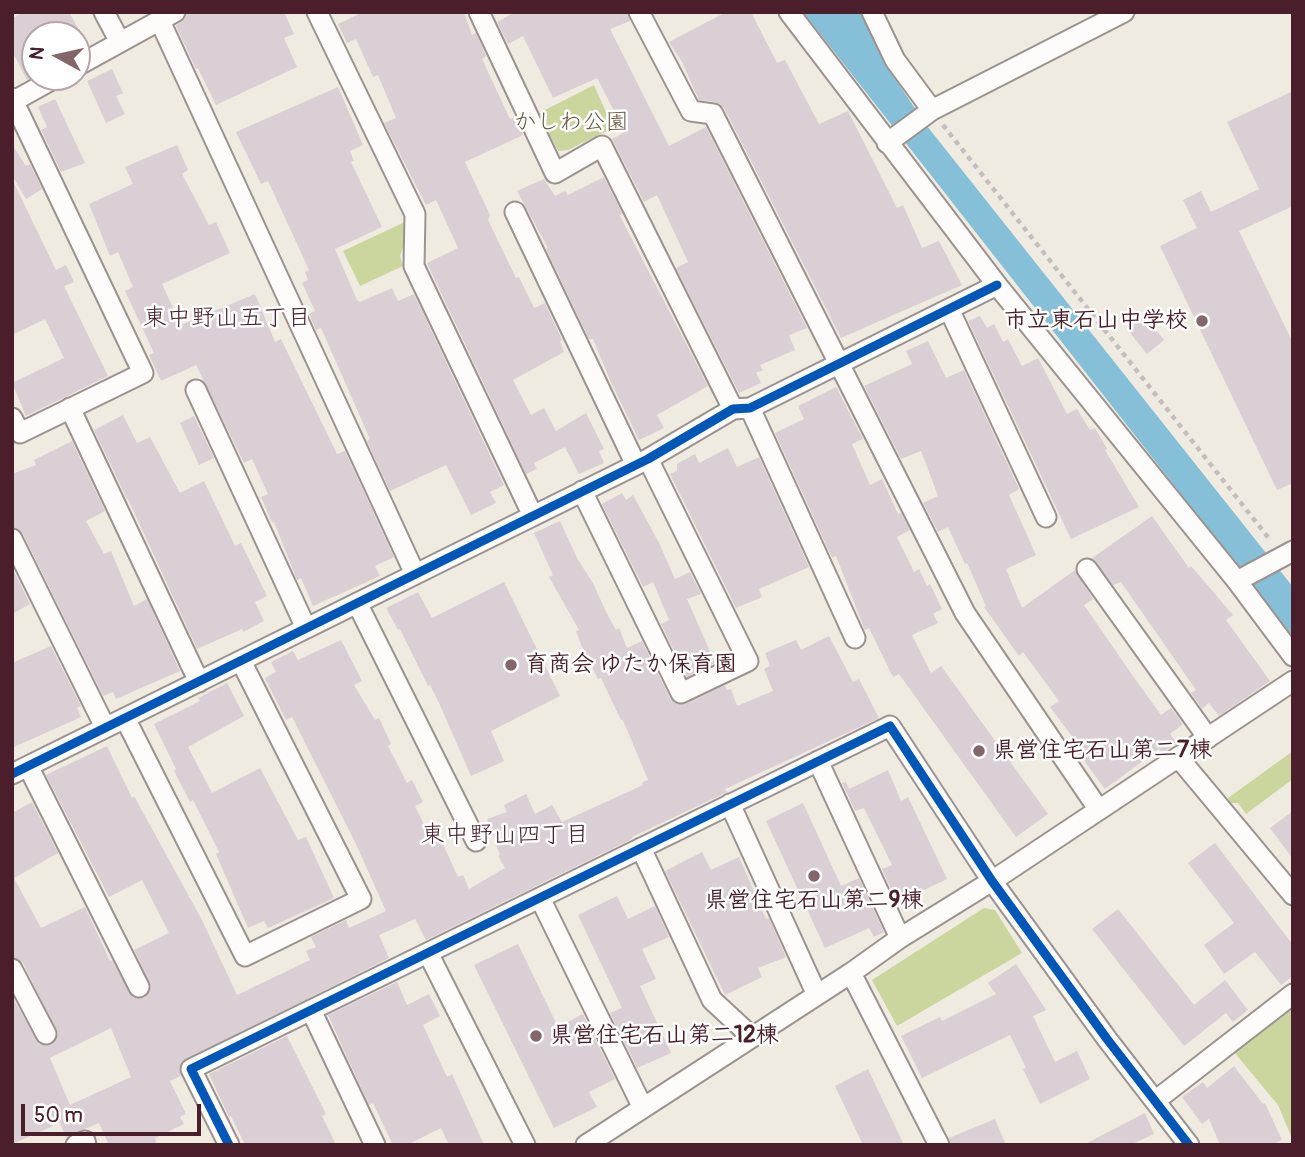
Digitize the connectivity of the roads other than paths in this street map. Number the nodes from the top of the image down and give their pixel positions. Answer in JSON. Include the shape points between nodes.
{"nodes":[{"id":1,"x":104,"y":12,"type":"edge"},
{"id":2,"x":317,"y":12,"type":"edge"},
{"id":3,"x":479,"y":12,"type":"edge"},
{"id":4,"x":639,"y":12,"type":"edge"},
{"id":5,"x":789,"y":12,"type":"edge"},
{"id":6,"x":872,"y":12,"type":"edge"},
{"id":7,"x":1124,"y":12,"type":"edge"},
{"id":8,"x":167,"y":17,"type":"edge"},
{"id":9,"x":120,"y":42,"type":"junction"},
{"id":10,"x":91,"y":58,"type":"edge"},
{"id":11,"x":30,"y":91,"type":"edge"},
{"id":12,"x":13,"y":100,"type":"edge"},
{"id":13,"x":928,"y":113,"type":"junction"},
{"id":14,"x":892,"y":140,"type":"junction"},
{"id":15,"x":515,"y":212,"type":"dead end"},
{"id":16,"x":997,"y":285,"type":"junction"},
{"id":17,"x":949,"y":309,"type":"junction"},
{"id":18,"x":838,"y":364,"type":"junction"},
{"id":19,"x":196,"y":390,"type":"dead end"},
{"id":20,"x":70,"y":408,"type":"junction"},
{"id":21,"x":742,"y":409,"type":"junction"},
{"id":22,"x":12,"y":418,"type":"edge"},
{"id":23,"x":642,"y":462,"type":"junction"},
{"id":24,"x":582,"y":491,"type":"junction"},
{"id":25,"x":533,"y":516,"type":"junction"},
{"id":26,"x":1046,"y":517,"type":"dead end"},
{"id":27,"x":12,"y":539,"type":"edge"},
{"id":28,"x":1285,"y":555,"type":"edge"},
{"id":29,"x":1087,"y":569,"type":"dead end"},
{"id":30,"x":415,"y":574,"type":"junction"},
{"id":31,"x":1237,"y":581,"type":"junction"},
{"id":32,"x":357,"y":603,"type":"junction"},
{"id":33,"x":306,"y":628,"type":"junction"},
{"id":34,"x":855,"y":638,"type":"dead end"},
{"id":35,"x":1293,"y":656,"type":"edge"},
{"id":36,"x":241,"y":661,"type":"junction"},
{"id":37,"x":1293,"y":681,"type":"edge"},
{"id":38,"x":199,"y":682,"type":"junction"},
{"id":39,"x":125,"y":718,"type":"junction"},
{"id":40,"x":105,"y":727,"type":"junction"},
{"id":41,"x":1208,"y":738,"type":"junction"},
{"id":42,"x":1178,"y":757,"type":"junction"},
{"id":43,"x":818,"y":761,"type":"junction"},
{"id":44,"x":20,"y":770,"type":"edge"},
{"id":45,"x":730,"y":804,"type":"junction"},
{"id":46,"x":1098,"y":810,"type":"junction"},
{"id":47,"x":476,"y":841,"type":"dead end"},
{"id":48,"x":641,"y":848,"type":"junction"},
{"id":49,"x":992,"y":881,"type":"junction"},
{"id":50,"x":1293,"y":895,"type":"edge"},
{"id":51,"x":540,"y":898,"type":"junction"},
{"id":52,"x":900,"y":938,"type":"junction"},
{"id":53,"x":429,"y":953,"type":"junction"},
{"id":54,"x":12,"y":969,"type":"edge"},
{"id":55,"x":851,"y":972,"type":"junction"},
{"id":56,"x":139,"y":987,"type":"dead end"},
{"id":57,"x":1293,"y":994,"type":"edge"},
{"id":58,"x":817,"y":995,"type":"junction"},
{"id":59,"x":311,"y":1010,"type":"junction"},
{"id":60,"x":46,"y":1034,"type":"dead end"},
{"id":61,"x":752,"y":1037,"type":"junction"},
{"id":62,"x":1155,"y":1101,"type":"junction"},
{"id":63,"x":643,"y":1108,"type":"junction"},
{"id":64,"x":76,"y":1145,"type":"edge"},
{"id":65,"x":86,"y":1145,"type":"edge"},
{"id":66,"x":229,"y":1145,"type":"edge"},
{"id":67,"x":375,"y":1145,"type":"edge"},
{"id":68,"x":525,"y":1145,"type":"edge"},
{"id":69,"x":586,"y":1145,"type":"edge"},
{"id":70,"x":939,"y":1145,"type":"edge"},
{"id":71,"x":1189,"y":1145,"type":"edge"}],
"edges":[{"from":1,"to":9,"type":"street"},
{"from":2,"to":25,"type":"street","via":[[415,214],[414,266]]},
{"from":3,"to":21,"type":"street","via":[[555,173],[602,146]]},
{"from":4,"to":18,"type":"street","via":[[691,111],[713,114]]},
{"from":5,"to":14,"type":"street"},
{"from":6,"to":13,"type":"street"},
{"from":7,"to":13,"type":"street"},
{"from":8,"to":9,"type":"street"},
{"from":8,"to":30,"type":"street"},
{"from":9,"to":10,"type":"street"},
{"from":11,"to":12,"type":"street"},
{"from":12,"to":20,"type":"street","via":[[143,373]]},
{"from":13,"to":14,"type":"street"},
{"from":14,"to":16,"type":"street"},
{"from":15,"to":23,"type":"street"},
{"from":16,"to":17,"type":"street"},
{"from":16,"to":31,"type":"street"},
{"from":17,"to":18,"type":"street"},
{"from":17,"to":26,"type":"street"},
{"from":18,"to":21,"type":"street"},
{"from":18,"to":46,"type":"street","via":[[965,613]]},
{"from":19,"to":33,"type":"street"},
{"from":20,"to":22,"type":"street","via":[[20,433]]},
{"from":20,"to":38,"type":"street"},
{"from":21,"to":23,"type":"street"},
{"from":21,"to":34,"type":"street"},
{"from":23,"to":24,"type":"street"},
{"from":23,"to":24,"type":"street","via":[[748,661],[681,694]]},
{"from":24,"to":25,"type":"street"},
{"from":25,"to":30,"type":"street"},
{"from":27,"to":40,"type":"street"},
{"from":28,"to":31,"type":"street"},
{"from":29,"to":41,"type":"street"},
{"from":30,"to":32,"type":"street"},
{"from":31,"to":35,"type":"street"},
{"from":32,"to":33,"type":"street"},
{"from":32,"to":47,"type":"street"},
{"from":33,"to":36,"type":"street"},
{"from":36,"to":38,"type":"street"},
{"from":36,"to":39,"type":"street","via":[[361,899],[245,956]]},
{"from":37,"to":41,"type":"street"},
{"from":38,"to":39,"type":"street"},
{"from":39,"to":40,"type":"street"},
{"from":40,"to":44,"type":"street"},
{"from":41,"to":42,"type":"street"},
{"from":42,"to":46,"type":"street"},
{"from":42,"to":50,"type":"street"},
{"from":43,"to":45,"type":"street"},
{"from":43,"to":49,"type":"street","via":[[890,726]]},
{"from":43,"to":52,"type":"street"},
{"from":44,"to":56,"type":"street"},
{"from":45,"to":48,"type":"street"},
{"from":45,"to":58,"type":"street"},
{"from":46,"to":49,"type":"street"},
{"from":48,"to":51,"type":"street"},
{"from":48,"to":61,"type":"street","via":[[712,1000]]},
{"from":49,"to":52,"type":"street"},
{"from":49,"to":62,"type":"street"},
{"from":51,"to":53,"type":"street"},
{"from":51,"to":63,"type":"street"},
{"from":52,"to":55,"type":"street"},
{"from":53,"to":59,"type":"street"},
{"from":53,"to":68,"type":"street"},
{"from":54,"to":60,"type":"street"},
{"from":55,"to":58,"type":"street"},
{"from":55,"to":70,"type":"street"},
{"from":57,"to":62,"type":"street"},
{"from":58,"to":61,"type":"street"},
{"from":59,"to":66,"type":"street","via":[[191,1069]]},
{"from":59,"to":67,"type":"street"},
{"from":61,"to":63,"type":"street"},
{"from":62,"to":71,"type":"street"},
{"from":63,"to":69,"type":"street"},
{"from":64,"to":65,"type":"street","via":[[85,1141]]}]}
